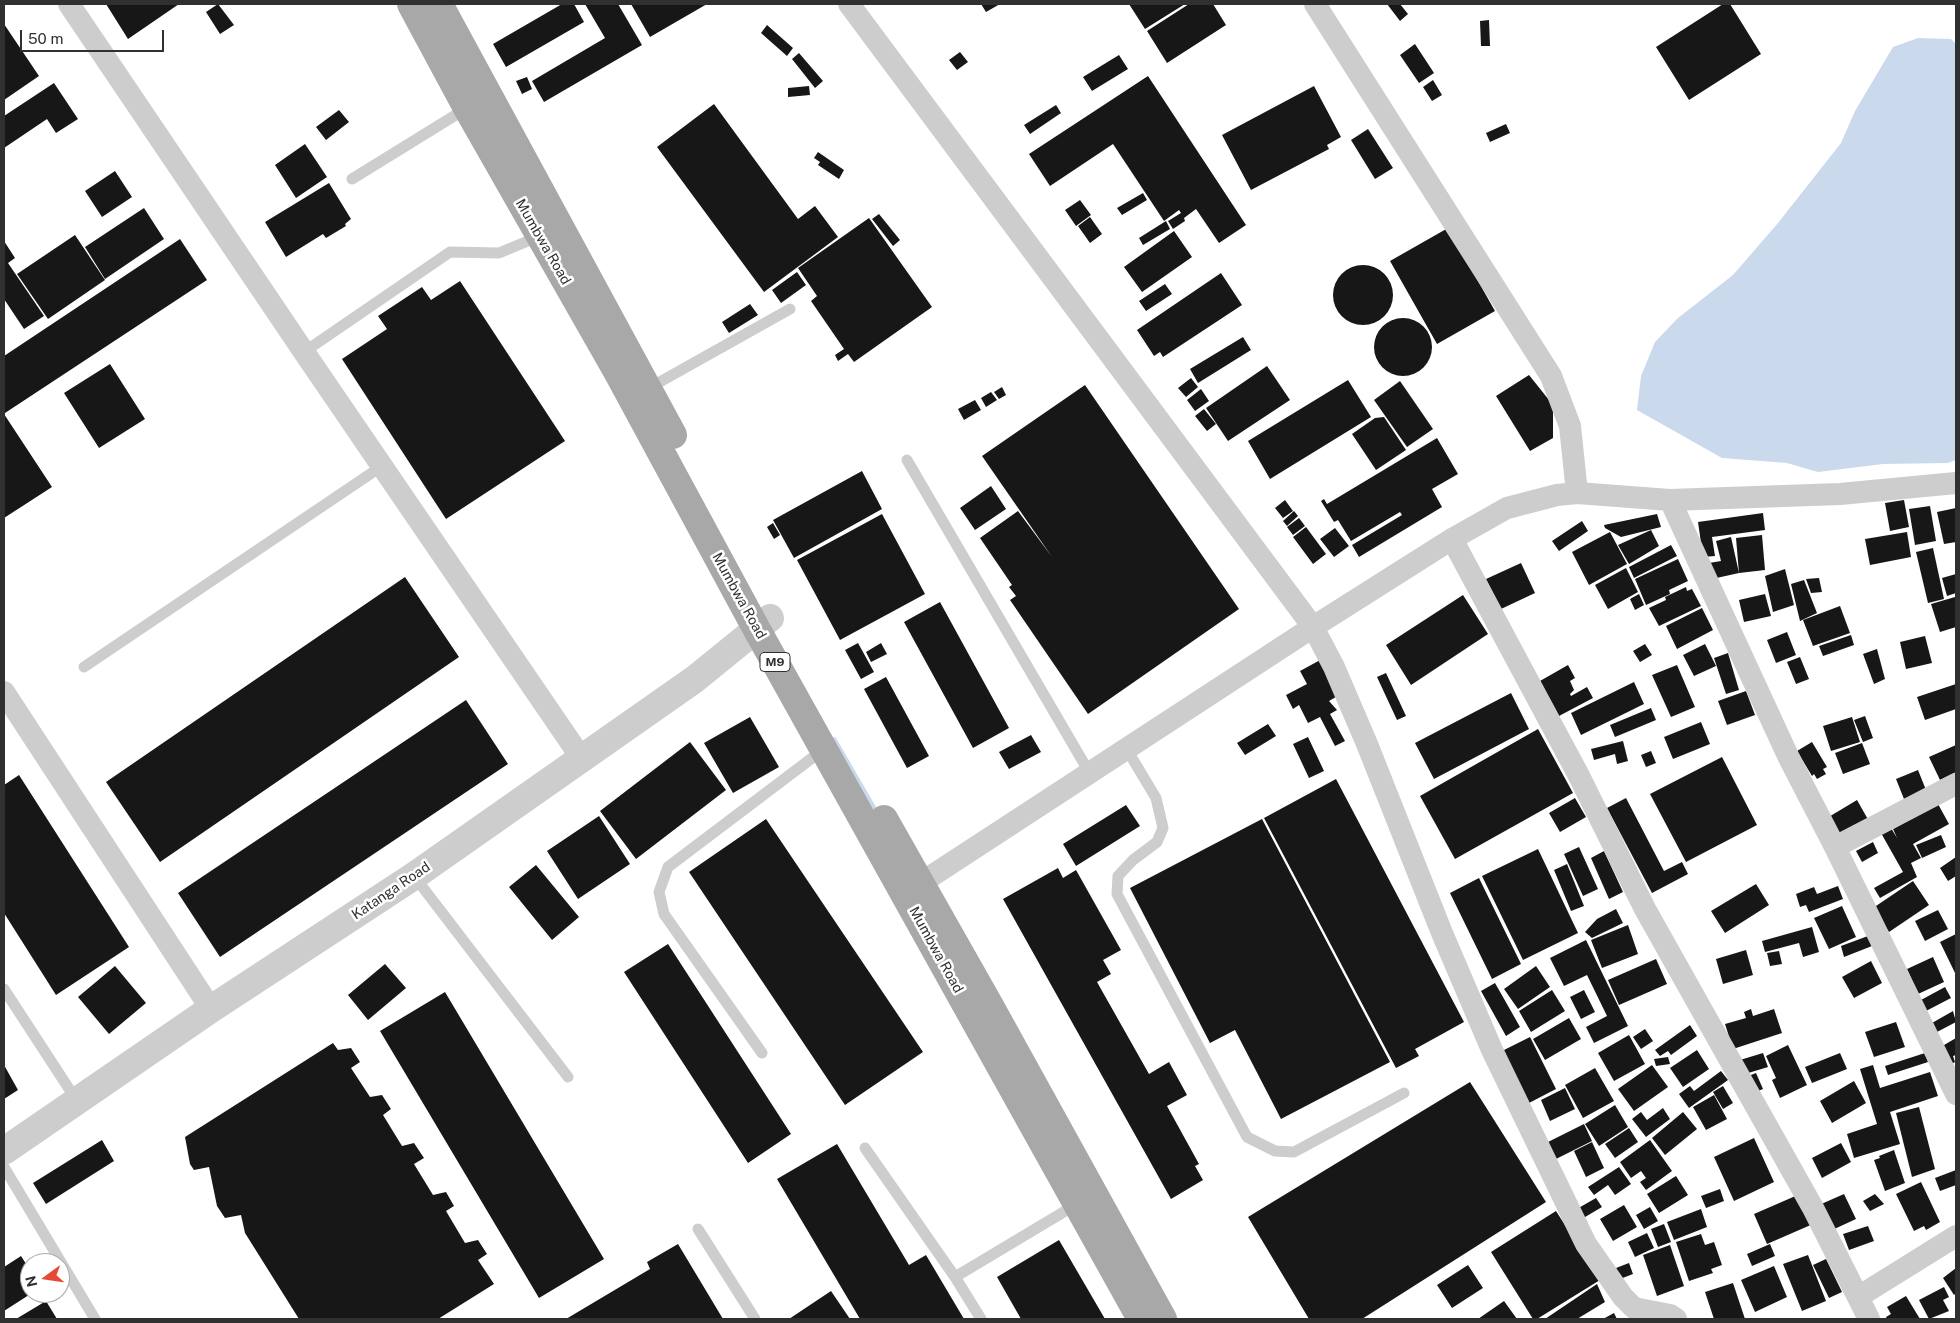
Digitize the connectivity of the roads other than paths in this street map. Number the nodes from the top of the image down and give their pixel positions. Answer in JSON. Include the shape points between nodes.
{"nodes":[{"id":1,"x":69,"y":4,"type":"edge"},
{"id":2,"x":411,"y":4,"type":"edge"},
{"id":3,"x":439,"y":4,"type":"edge"},
{"id":4,"x":849,"y":4,"type":"edge"},
{"id":5,"x":1315,"y":4,"type":"edge"},
{"id":6,"x":467,"y":108,"type":"junction"},
{"id":7,"x":352,"y":179,"type":"dead end"},
{"id":8,"x":540,"y":236,"type":"junction"},
{"id":9,"x":790,"y":309,"type":"dead end"},
{"id":10,"x":304,"y":352,"type":"junction"},
{"id":11,"x":649,"y":388,"type":"junction"},
{"id":12,"x":907,"y":460,"type":"dead end"},
{"id":13,"x":382,"y":466,"type":"junction"},
{"id":14,"x":1956,"y":483,"type":"edge"},
{"id":15,"x":1577,"y":493,"type":"junction"},
{"id":16,"x":1670,"y":500,"type":"junction"},
{"id":17,"x":1452,"y":539,"type":"junction"},
{"id":18,"x":763,"y":623,"type":"junction"},
{"id":19,"x":1312,"y":627,"type":"junction"},
{"id":20,"x":84,"y":667,"type":"dead end"},
{"id":21,"x":4,"y":692,"type":"edge"},
{"id":22,"x":1126,"y":748,"type":"junction"},
{"id":23,"x":824,"y":749,"type":"junction"},
{"id":24,"x":582,"y":759,"type":"junction"},
{"id":25,"x":1089,"y":772,"type":"junction"},
{"id":26,"x":1956,"y":784,"type":"edge"},
{"id":27,"x":1835,"y":847,"type":"junction"},
{"id":28,"x":414,"y":876,"type":"junction"},
{"id":29,"x":912,"y":888,"type":"junction"},
{"id":30,"x":4,"y":989,"type":"edge"},
{"id":31,"x":211,"y":1009,"type":"junction"},
{"id":32,"x":762,"y":1053,"type":"dead end"},
{"id":33,"x":568,"y":1077,"type":"dead end"},
{"id":34,"x":1404,"y":1093,"type":"dead end"},
{"id":35,"x":1956,"y":1094,"type":"edge"},
{"id":36,"x":78,"y":1102,"type":"junction"},
{"id":37,"x":865,"y":1148,"type":"dead end"},
{"id":38,"x":4,"y":1151,"type":"edge"},
{"id":39,"x":4,"y":1167,"type":"edge"},
{"id":40,"x":1077,"y":1204,"type":"junction"},
{"id":41,"x":698,"y":1229,"type":"dead end"},
{"id":42,"x":1956,"y":1236,"type":"edge"},
{"id":43,"x":954,"y":1277,"type":"junction"},
{"id":44,"x":1858,"y":1297,"type":"junction"},
{"id":45,"x":95,"y":1319,"type":"edge"},
{"id":46,"x":755,"y":1319,"type":"edge"},
{"id":47,"x":981,"y":1319,"type":"edge"},
{"id":48,"x":1141,"y":1319,"type":"edge"},
{"id":49,"x":1163,"y":1319,"type":"edge"},
{"id":50,"x":1676,"y":1319,"type":"edge"},
{"id":51,"x":1869,"y":1319,"type":"edge"}],
"edges":[{"from":1,"to":10,"type":"street"},
{"from":2,"to":6,"type":"main road","name":"Mumbwa Road","number":"M9"},
{"from":3,"to":11,"type":"main road","name":"Mumbwa Road","number":"M9"},
{"from":4,"to":19,"type":"street"},
{"from":5,"to":15,"type":"street","via":[[1551,376],[1570,426]]},
{"from":6,"to":7,"type":"lane"},
{"from":6,"to":8,"type":"main road","name":"Mumbwa Road","number":"M9"},
{"from":8,"to":10,"type":"lane","via":[[499,253],[450,252]]},
{"from":8,"to":18,"type":"main road","name":"Mumbwa Road","number":"M9"},
{"from":9,"to":11,"type":"lane"},
{"from":10,"to":13,"type":"street"},
{"from":11,"to":18,"type":"main road","name":"Mumbwa Road","number":"M9"},
{"from":12,"to":25,"type":"lane"},
{"from":13,"to":20,"type":"lane"},
{"from":13,"to":24,"type":"street"},
{"from":14,"to":16,"type":"street","via":[[1840,494]]},
{"from":15,"to":16,"type":"street"},
{"from":15,"to":17,"type":"street","via":[[1557,494],[1507,508]]},
{"from":16,"to":27,"type":"street","via":[[1788,756]]},
{"from":17,"to":19,"type":"street"},
{"from":17,"to":44,"type":"street","via":[[1578,774],[1645,909],[1813,1208]]},
{"from":18,"to":23,"type":"main road","name":"Mumbwa Road","number":"M9"},
{"from":18,"to":24,"type":"street","name":"Katanga Road","via":[[695,679]]},
{"from":18,"to":29,"type":"main road","name":"Mumbwa Road","number":"M9"},
{"from":19,"to":22,"type":"street"},
{"from":19,"to":50,"type":"street","via":[[1334,667],[1367,744],[1492,1050],[1586,1244],[1634,1308]]},
{"from":21,"to":31,"type":"street"},
{"from":22,"to":25,"type":"street"},
{"from":22,"to":34,"type":"lane","via":[[1156,798],[1163,828],[1158,842],[1118,876],[1117,894],[1247,1137],[1275,1151],[1294,1152]]},
{"from":23,"to":29,"type":"main road","name":"Mumbwa Road","number":"M9"},
{"from":23,"to":32,"type":"lane","via":[[668,866],[659,892],[664,914]]},
{"from":24,"to":28,"type":"street","name":"Katanga Road"},
{"from":25,"to":29,"type":"street"},
{"from":26,"to":27,"type":"street"},
{"from":27,"to":35,"type":"street"},
{"from":28,"to":31,"type":"street","name":"Katanga Road"},
{"from":28,"to":33,"type":"lane"},
{"from":29,"to":40,"type":"main road","name":"Mumbwa Road","number":"M9"},
{"from":29,"to":49,"type":"main road","name":"Mumbwa Road","number":"M9"},
{"from":30,"to":36,"type":"lane"},
{"from":31,"to":36,"type":"street","name":"Katanga Road"},
{"from":36,"to":38,"type":"street","name":"Katanga Road"},
{"from":37,"to":43,"type":"lane"},
{"from":39,"to":45,"type":"lane"},
{"from":40,"to":43,"type":"lane"},
{"from":40,"to":48,"type":"main road","name":"Mumbwa Road","number":"M9"},
{"from":41,"to":46,"type":"lane"},
{"from":42,"to":44,"type":"street"},
{"from":43,"to":47,"type":"lane"},
{"from":44,"to":51,"type":"street"}]}
